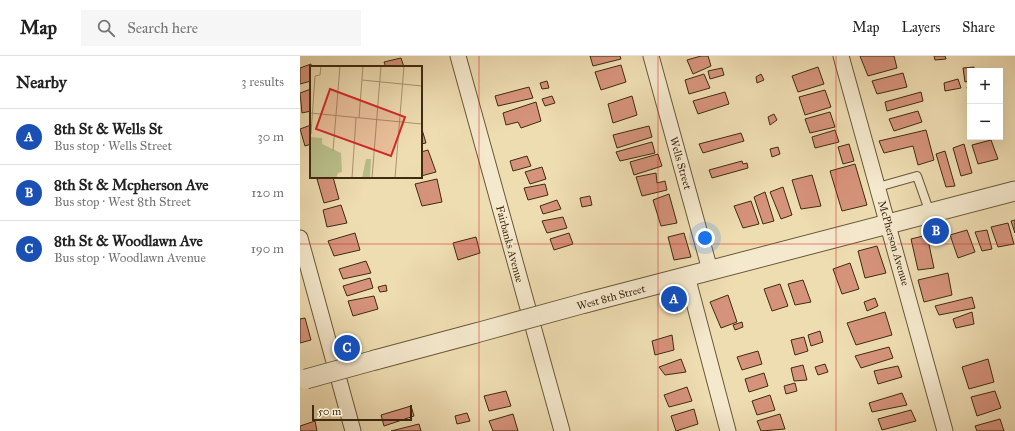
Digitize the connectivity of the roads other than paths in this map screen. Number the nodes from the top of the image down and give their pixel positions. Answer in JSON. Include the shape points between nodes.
{"nodes":[{"id":1,"x":458,"y":56,"type":"edge"},
{"id":2,"x":651,"y":56,"type":"edge"},
{"id":3,"x":841,"y":56,"type":"edge"},
{"id":4,"x":878,"y":187,"type":"junction"},
{"id":5,"x":1015,"y":191,"type":"edge"},
{"id":6,"x":930,"y":213,"type":"junction"},
{"id":7,"x":889,"y":224,"type":"junction"},
{"id":8,"x":300,"y":238,"type":"edge"},
{"id":9,"x":710,"y":270,"type":"junction"},
{"id":10,"x":687,"y":276,"type":"junction"},
{"id":11,"x":303,"y":380,"type":"edge"},
{"id":12,"x":353,"y":431,"type":"edge"},
{"id":13,"x":562,"y":431,"type":"edge"},
{"id":14,"x":728,"y":431,"type":"edge"},
{"id":15,"x":945,"y":431,"type":"edge"}],
"edges":[{"from":1,"to":13,"type":"street","name":"Fairbanks Avenue"},
{"from":2,"to":9,"type":"street","name":"Wells Street"},
{"from":3,"to":4,"type":"street","name":"McPherson Avenue"},
{"from":4,"to":6,"type":"lane","via":[[917,176]]},
{"from":4,"to":7,"type":"street","name":"McPherson Avenue"},
{"from":5,"to":6,"type":"street","name":"West 8th Street"},
{"from":6,"to":7,"type":"street","name":"West 8th Street"},
{"from":7,"to":9,"type":"street","name":"West 8th Street"},
{"from":7,"to":15,"type":"street","name":"McPherson Avenue"},
{"from":8,"to":12,"type":"street"},
{"from":9,"to":10,"type":"street","name":"West 8th Street"},
{"from":10,"to":11,"type":"street","name":"West 8th Street","bridge":true},
{"from":10,"to":14,"type":"street"}]}
